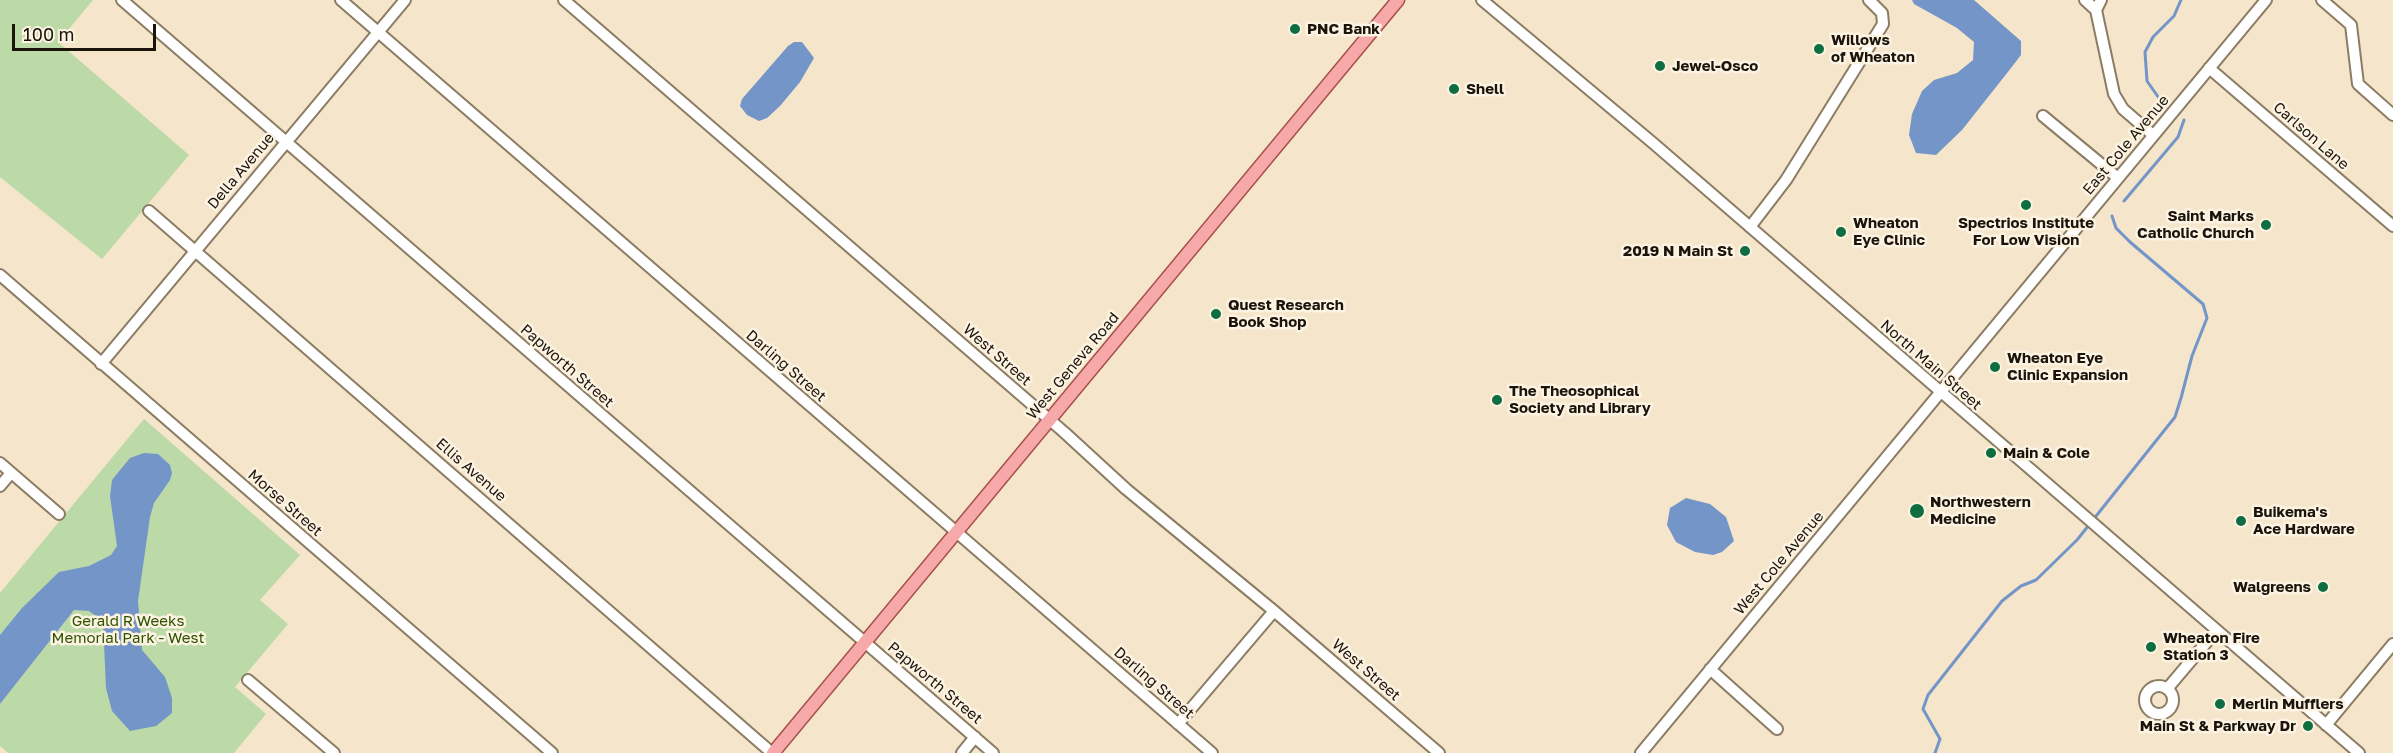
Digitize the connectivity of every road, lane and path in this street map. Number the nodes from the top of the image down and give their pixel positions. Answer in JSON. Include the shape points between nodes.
{"nodes":[{"id":1,"x":122,"y":0,"type":"edge"},
{"id":2,"x":342,"y":0,"type":"edge"},
{"id":3,"x":405,"y":0,"type":"edge"},
{"id":4,"x":564,"y":0,"type":"edge"},
{"id":5,"x":1398,"y":0,"type":"edge"},
{"id":6,"x":1482,"y":0,"type":"edge"},
{"id":7,"x":1869,"y":0,"type":"edge"},
{"id":8,"x":2085,"y":0,"type":"edge"},
{"id":9,"x":2266,"y":0,"type":"edge"},
{"id":10,"x":2322,"y":0,"type":"edge"},
{"id":11,"x":2099,"y":5,"type":"edge"},
{"id":12,"x":379,"y":32,"type":"junction"},
{"id":13,"x":2209,"y":68,"type":"junction"},
{"id":14,"x":2393,"y":115,"type":"edge"},
{"id":15,"x":2043,"y":116,"type":"dead end"},
{"id":16,"x":2153,"y":135,"type":"junction"},
{"id":17,"x":285,"y":142,"type":"junction"},
{"id":18,"x":2118,"y":178,"type":"junction"},
{"id":19,"x":149,"y":211,"type":"dead end"},
{"id":20,"x":2393,"y":226,"type":"edge"},
{"id":21,"x":1750,"y":227,"type":"junction"},
{"id":22,"x":195,"y":250,"type":"junction"},
{"id":23,"x":0,"y":275,"type":"edge"},
{"id":24,"x":101,"y":364,"type":"junction"},
{"id":25,"x":1940,"y":392,"type":"junction"},
{"id":26,"x":1049,"y":419,"type":"junction"},
{"id":27,"x":0,"y":463,"type":"edge"},
{"id":28,"x":11,"y":473,"type":"junction"},
{"id":29,"x":0,"y":486,"type":"edge"},
{"id":30,"x":59,"y":514,"type":"dead end"},
{"id":31,"x":955,"y":532,"type":"junction"},
{"id":32,"x":1274,"y":611,"type":"junction"},
{"id":33,"x":2216,"y":631,"type":"junction"},
{"id":34,"x":864,"y":643,"type":"junction"},
{"id":35,"x":2393,"y":644,"type":"edge"},
{"id":36,"x":1710,"y":669,"type":"junction"},
{"id":37,"x":248,"y":680,"type":"dead end"},
{"id":38,"x":2167,"y":689,"type":"dead end"},
{"id":39,"x":1178,"y":724,"type":"junction"},
{"id":40,"x":2326,"y":725,"type":"junction"},
{"id":41,"x":1777,"y":729,"type":"dead end"},
{"id":42,"x":975,"y":737,"type":"junction"},
{"id":43,"x":334,"y":753,"type":"edge"},
{"id":44,"x":552,"y":753,"type":"edge"},
{"id":45,"x":773,"y":753,"type":"edge"},
{"id":46,"x":962,"y":753,"type":"edge"},
{"id":47,"x":993,"y":753,"type":"edge"},
{"id":48,"x":1212,"y":753,"type":"edge"},
{"id":49,"x":1439,"y":753,"type":"edge"},
{"id":50,"x":1641,"y":753,"type":"edge"},
{"id":51,"x":2359,"y":753,"type":"edge"}],
"edges":[{"from":1,"to":17,"type":"street","name":"Papworth Street"},
{"from":2,"to":12,"type":"street","name":"Darling Street"},
{"from":3,"to":12,"type":"street","name":"Della Avenue"},
{"from":4,"to":26,"type":"street","name":"West Street"},
{"from":5,"to":26,"type":"main road","name":"West Geneva Road"},
{"from":6,"to":21,"type":"street","name":"North Main Street"},
{"from":7,"to":21,"type":"street","via":[[1882,13],[1883,24],[1786,180]]},
{"from":8,"to":11,"type":"street"},
{"from":9,"to":13,"type":"street","name":"East Cole Avenue"},
{"from":10,"to":14,"type":"street","via":[[2351,25],[2358,84]]},
{"from":11,"to":16,"type":"street","via":[[2114,94],[2123,109]]},
{"from":12,"to":17,"type":"street","name":"Della Avenue"},
{"from":12,"to":31,"type":"street","name":"Darling Street"},
{"from":13,"to":16,"type":"street","name":"East Cole Avenue"},
{"from":13,"to":20,"type":"street","name":"Carlson Lane"},
{"from":15,"to":18,"type":"street"},
{"from":16,"to":18,"type":"street","name":"East Cole Avenue"},
{"from":17,"to":22,"type":"street","name":"Della Avenue"},
{"from":17,"to":34,"type":"street","name":"Papworth Street"},
{"from":18,"to":25,"type":"street","name":"East Cole Avenue"},
{"from":19,"to":22,"type":"street","name":"Ellis Avenue"},
{"from":21,"to":25,"type":"street","name":"North Main Street"},
{"from":22,"to":24,"type":"street","name":"Della Avenue"},
{"from":22,"to":45,"type":"street","name":"Ellis Avenue"},
{"from":23,"to":24,"type":"street","name":"Morse Street"},
{"from":24,"to":44,"type":"street","name":"Morse Street"},
{"from":25,"to":33,"type":"street","name":"North Main Street"},
{"from":25,"to":36,"type":"street","name":"West Cole Avenue"},
{"from":26,"to":31,"type":"main road","name":"West Geneva Road"},
{"from":26,"to":32,"type":"street","name":"West Street","via":[[1126,489]]},
{"from":27,"to":28,"type":"street"},
{"from":28,"to":29,"type":"street"},
{"from":28,"to":30,"type":"street"},
{"from":31,"to":34,"type":"main road","name":"West Geneva Road"},
{"from":31,"to":39,"type":"street","name":"Darling Street"},
{"from":32,"to":39,"type":"street"},
{"from":32,"to":49,"type":"street","name":"West Street"},
{"from":33,"to":38,"type":"street"},
{"from":33,"to":40,"type":"street","name":"North Main Street"},
{"from":34,"to":42,"type":"street","name":"Papworth Street"},
{"from":34,"to":45,"type":"main road","name":"West Geneva Road"},
{"from":35,"to":40,"type":"street"},
{"from":36,"to":41,"type":"street"},
{"from":36,"to":50,"type":"street","name":"West Cole Avenue"},
{"from":37,"to":43,"type":"street"},
{"from":39,"to":48,"type":"street","name":"Darling Street"},
{"from":40,"to":51,"type":"street","name":"North Main Street"},
{"from":42,"to":46,"type":"street"},
{"from":42,"to":47,"type":"street","name":"Papworth Street"}]}
